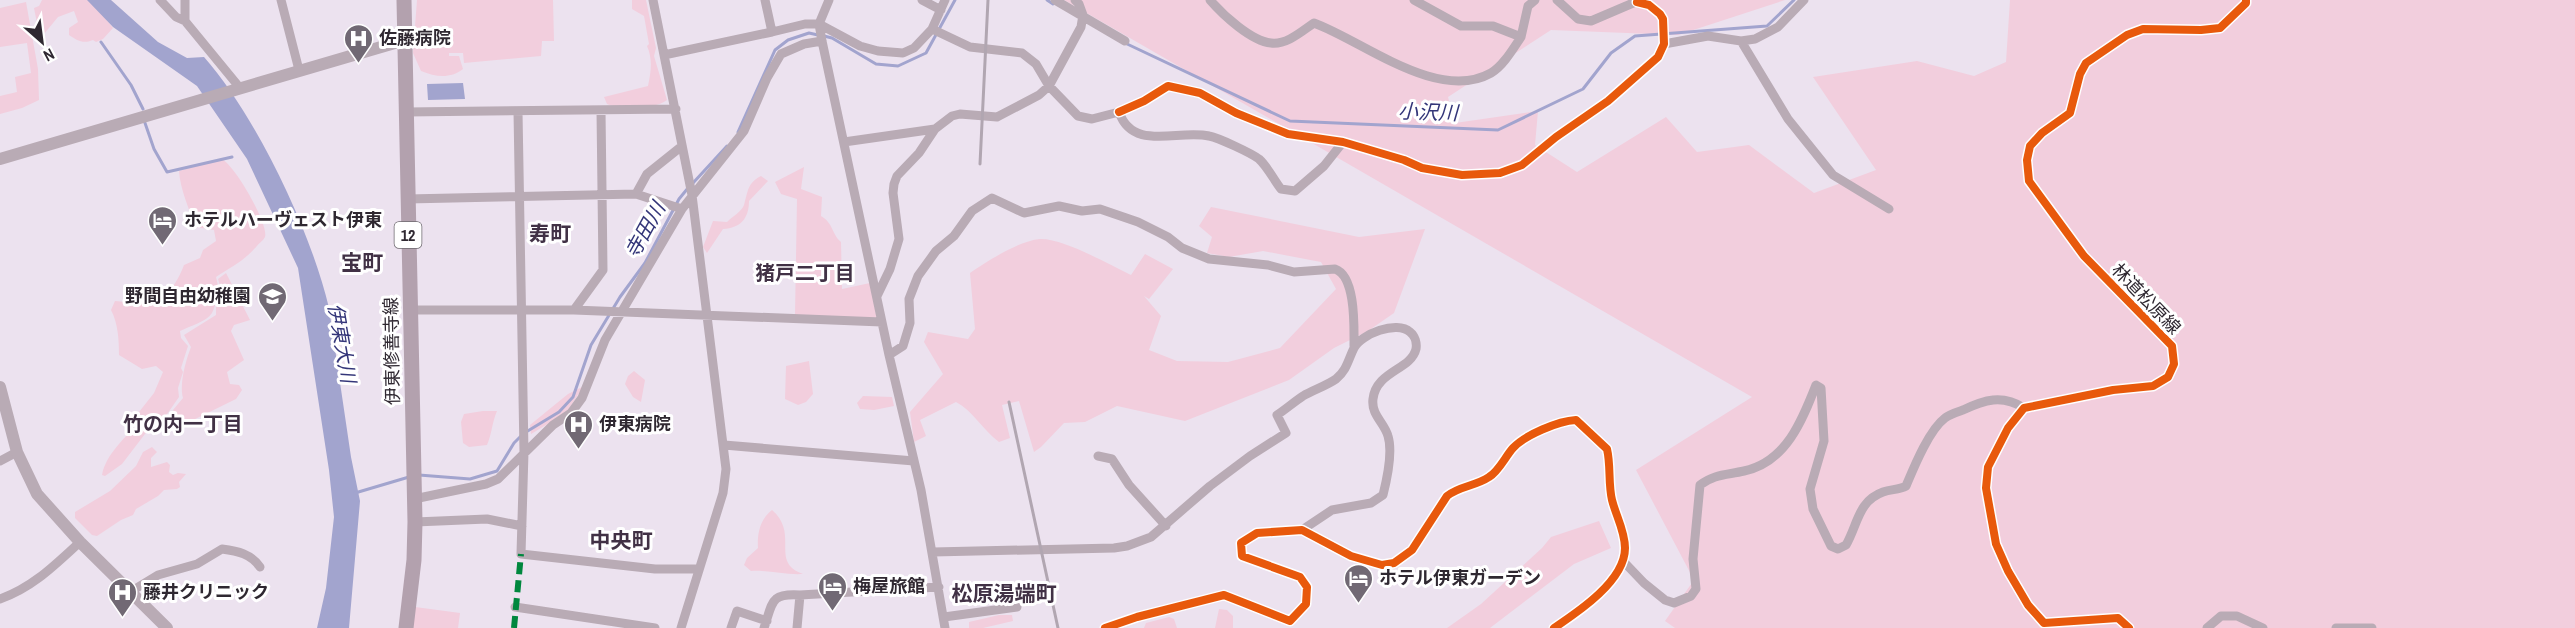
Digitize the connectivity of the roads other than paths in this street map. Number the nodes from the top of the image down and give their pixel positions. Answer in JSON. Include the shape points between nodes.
{"nodes":[{"id":1,"x":160,"y":0,"type":"edge"},
{"id":2,"x":185,"y":0,"type":"edge"},
{"id":3,"x":281,"y":0,"type":"edge"},
{"id":4,"x":404,"y":0,"type":"edge"},
{"id":5,"x":653,"y":0,"type":"edge"},
{"id":6,"x":765,"y":0,"type":"edge"},
{"id":7,"x":829,"y":0,"type":"edge"},
{"id":8,"x":922,"y":0,"type":"edge"},
{"id":9,"x":945,"y":0,"type":"edge"},
{"id":10,"x":1054,"y":0,"type":"edge"},
{"id":11,"x":1075,"y":0,"type":"edge"},
{"id":12,"x":1210,"y":0,"type":"edge"},
{"id":13,"x":1414,"y":0,"type":"edge"},
{"id":14,"x":1535,"y":0,"type":"edge"},
{"id":15,"x":1557,"y":0,"type":"edge"},
{"id":16,"x":1804,"y":0,"type":"edge"},
{"id":17,"x":2246,"y":0,"type":"edge"},
{"id":18,"x":1638,"y":1,"type":"edge"},
{"id":19,"x":941,"y":10,"type":"junction"},
{"id":20,"x":1083,"y":20,"type":"junction"},
{"id":21,"x":184,"y":21,"type":"junction"},
{"id":22,"x":819,"y":24,"type":"junction"},
{"id":23,"x":932,"y":29,"type":"junction"},
{"id":24,"x":772,"y":32,"type":"junction"},
{"id":25,"x":1521,"y":37,"type":"junction"},
{"id":26,"x":405,"y":40,"type":"junction"},
{"id":27,"x":822,"y":41,"type":"junction"},
{"id":28,"x":1125,"y":41,"type":"dead end"},
{"id":29,"x":1741,"y":41,"type":"junction"},
{"id":30,"x":1664,"y":44,"type":"junction"},
{"id":31,"x":664,"y":55,"type":"junction"},
{"id":32,"x":298,"y":70,"type":"junction"},
{"id":33,"x":1049,"y":86,"type":"junction"},
{"id":34,"x":237,"y":88,"type":"junction"},
{"id":35,"x":676,"y":109,"type":"junction"},
{"id":36,"x":601,"y":111,"type":"junction"},
{"id":37,"x":1119,"y":111,"type":"junction"},
{"id":38,"x":406,"y":112,"type":"junction"},
{"id":39,"x":518,"y":112,"type":"junction"},
{"id":40,"x":935,"y":129,"type":"junction"},
{"id":41,"x":844,"y":142,"type":"junction"},
{"id":42,"x":1343,"y":142,"type":"junction"},
{"id":43,"x":682,"y":146,"type":"junction"},
{"id":44,"x":0,"y":159,"type":"edge"},
{"id":45,"x":602,"y":194,"type":"junction"},
{"id":46,"x":636,"y":194,"type":"junction"},
{"id":47,"x":692,"y":195,"type":"junction"},
{"id":48,"x":520,"y":196,"type":"junction"},
{"id":49,"x":407,"y":199,"type":"junction"},
{"id":50,"x":681,"y":209,"type":"junction"},
{"id":51,"x":1888,"y":209,"type":"dead end"},
{"id":52,"x":877,"y":296,"type":"junction"},
{"id":53,"x":410,"y":310,"type":"junction"},
{"id":54,"x":522,"y":310,"type":"junction"},
{"id":55,"x":574,"y":310,"type":"junction"},
{"id":56,"x":620,"y":312,"type":"junction"},
{"id":57,"x":707,"y":316,"type":"junction"},
{"id":58,"x":882,"y":322,"type":"junction"},
{"id":59,"x":1354,"y":346,"type":"junction"},
{"id":60,"x":889,"y":356,"type":"junction"},
{"id":61,"x":0,"y":387,"type":"edge"},
{"id":62,"x":2024,"y":408,"type":"junction"},
{"id":63,"x":724,"y":445,"type":"junction"},
{"id":64,"x":524,"y":447,"type":"junction"},
{"id":65,"x":17,"y":452,"type":"junction"},
{"id":66,"x":1098,"y":456,"type":"dead end"},
{"id":67,"x":0,"y":461,"type":"edge"},
{"id":68,"x":914,"y":461,"type":"junction"},
{"id":69,"x":414,"y":499,"type":"junction"},
{"id":70,"x":415,"y":522,"type":"junction"},
{"id":71,"x":522,"y":525,"type":"junction"},
{"id":72,"x":1166,"y":526,"type":"junction"},
{"id":73,"x":1302,"y":530,"type":"junction"},
{"id":74,"x":80,"y":543,"type":"junction"},
{"id":75,"x":933,"y":552,"type":"junction"},
{"id":76,"x":1623,"y":561,"type":"junction"},
{"id":77,"x":260,"y":567,"type":"dead end"},
{"id":78,"x":699,"y":569,"type":"junction"},
{"id":79,"x":939,"y":587,"type":"junction"},
{"id":80,"x":130,"y":592,"type":"junction"},
{"id":81,"x":800,"y":595,"type":"junction"},
{"id":82,"x":0,"y":599,"type":"edge"},
{"id":83,"x":516,"y":607,"type":"dead end"},
{"id":84,"x":1017,"y":607,"type":"dead end"},
{"id":85,"x":944,"y":617,"type":"junction"},
{"id":86,"x":582,"y":623,"type":"edge"},
{"id":87,"x":766,"y":624,"type":"edge"},
{"id":88,"x":1564,"y":625,"type":"edge"},
{"id":89,"x":633,"y":626,"type":"edge"},
{"id":90,"x":167,"y":628,"type":"edge"},
{"id":91,"x":406,"y":628,"type":"edge"},
{"id":92,"x":655,"y":628,"type":"edge"},
{"id":93,"x":681,"y":628,"type":"edge"},
{"id":94,"x":731,"y":628,"type":"edge"},
{"id":95,"x":797,"y":628,"type":"edge"},
{"id":96,"x":945,"y":628,"type":"edge"},
{"id":97,"x":1105,"y":628,"type":"edge"},
{"id":98,"x":1554,"y":628,"type":"edge"},
{"id":99,"x":2129,"y":628,"type":"edge"},
{"id":100,"x":2207,"y":628,"type":"edge"},
{"id":101,"x":2263,"y":628,"type":"edge"},
{"id":102,"x":2336,"y":628,"type":"edge"},
{"id":103,"x":2372,"y":628,"type":"edge"}],
"edges":[{"from":1,"to":21,"type":"street"},
{"from":2,"to":21,"type":"street"},
{"from":3,"to":32,"type":"street"},
{"from":4,"to":26,"type":"main road","name":"伊東修善寺線","number":"12"},
{"from":5,"to":31,"type":"street"},
{"from":6,"to":24,"type":"street"},
{"from":7,"to":22,"type":"street"},
{"from":8,"to":19,"type":"street"},
{"from":9,"to":19,"type":"street"},
{"from":10,"to":20,"type":"street"},
{"from":11,"to":20,"type":"street"},
{"from":12,"to":25,"type":"street","via":[[1241,30],[1271,43],[1291,39],[1314,23],[1412,72],[1447,80],[1473,80],[1493,72]]},
{"from":13,"to":25,"type":"street","via":[[1461,26],[1493,27]]},
{"from":14,"to":25,"type":"street","via":[[1528,6]]},
{"from":15,"to":18,"type":"street","via":[[1578,19],[1591,21]]},
{"from":16,"to":29,"type":"street","via":[[1766,36]]},
{"from":17,"to":62,"type":"street","name":"林道松原線","via":[[2232,20],[2220,28],[2143,29],[2127,35],[2086,63],[2070,113],[2030,146],[2029,181],[2084,256],[2172,346],[2174,364],[2168,377],[2153,386]]},
{"from":18,"to":30,"type":"street","via":[[1660,14]]},
{"from":19,"to":23,"type":"street"},
{"from":20,"to":28,"type":"street"},
{"from":20,"to":33,"type":"street"},
{"from":21,"to":34,"type":"street"},
{"from":22,"to":23,"type":"street","via":[[860,46],[903,53],[914,48]]},
{"from":22,"to":24,"type":"street"},
{"from":22,"to":27,"type":"street"},
{"from":23,"to":33,"type":"street","via":[[970,47],[1022,53]]},
{"from":24,"to":31,"type":"street"},
{"from":26,"to":32,"type":"street"},
{"from":26,"to":38,"type":"main road","name":"伊東修善寺線","number":"12"},
{"from":27,"to":41,"type":"street"},
{"from":27,"to":47,"type":"street","via":[[781,54],[744,131]]},
{"from":29,"to":30,"type":"street","via":[[1707,36]]},
{"from":29,"to":51,"type":"street","via":[[1788,119],[1833,175]]},
{"from":30,"to":42,"type":"street","via":[[1658,57],[1608,101],[1522,165],[1500,173],[1462,175],[1422,168]]},
{"from":31,"to":35,"type":"street"},
{"from":32,"to":34,"type":"street"},
{"from":33,"to":37,"type":"street","via":[[1078,116],[1092,119]]},
{"from":33,"to":40,"type":"street","via":[[1004,114],[956,115]]},
{"from":34,"to":44,"type":"street"},
{"from":35,"to":36,"type":"street"},
{"from":35,"to":43,"type":"street"},
{"from":36,"to":39,"type":"street"},
{"from":36,"to":45,"type":"street"},
{"from":37,"to":42,"type":"street","via":[[1168,86],[1200,93],[1288,134]]},
{"from":37,"to":42,"type":"street","via":[[1133,132],[1152,137],[1208,136],[1259,160],[1281,189],[1295,191],[1324,166]]},
{"from":38,"to":39,"type":"street"},
{"from":38,"to":49,"type":"main road","name":"伊東修善寺線","number":"12"},
{"from":39,"to":48,"type":"street"},
{"from":40,"to":41,"type":"street"},
{"from":40,"to":52,"type":"street","via":[[894,184],[898,239]]},
{"from":41,"to":52,"type":"street"},
{"from":43,"to":46,"type":"street","via":[[647,174]]},
{"from":43,"to":47,"type":"street"},
{"from":45,"to":46,"type":"street"},
{"from":45,"to":48,"type":"street"},
{"from":45,"to":55,"type":"street","via":[[603,270]]},
{"from":46,"to":50,"type":"street"},
{"from":47,"to":50,"type":"street"},
{"from":47,"to":57,"type":"street"},
{"from":48,"to":49,"type":"street"},
{"from":48,"to":54,"type":"street"},
{"from":49,"to":53,"type":"main road","name":"伊東修善寺線","number":"12"},
{"from":50,"to":56,"type":"street"},
{"from":52,"to":58,"type":"street"},
{"from":53,"to":54,"type":"street"},
{"from":53,"to":69,"type":"main road","name":"伊東修善寺線","number":"12"},
{"from":54,"to":55,"type":"street"},
{"from":54,"to":64,"type":"street"},
{"from":55,"to":56,"type":"street"},
{"from":56,"to":57,"type":"street"},
{"from":56,"to":64,"type":"street","via":[[582,398],[571,413]]},
{"from":57,"to":58,"type":"street"},
{"from":57,"to":63,"type":"street"},
{"from":58,"to":60,"type":"street"},
{"from":59,"to":60,"type":"street","via":[[1354,315],[1348,283],[1340,271],[1294,272],[1209,259],[1138,222],[1100,209],[1083,211],[1059,206],[1024,213],[992,198],[972,211],[927,263],[909,299],[910,323],[903,346]]},
{"from":59,"to":72,"type":"street","via":[[1349,365],[1335,379],[1277,415],[1286,433],[1210,486]]},
{"from":59,"to":73,"type":"street","via":[[1389,328],[1402,327],[1416,341],[1412,357],[1383,378],[1372,398],[1376,416],[1389,437],[1383,495],[1371,503],[1332,510]]},
{"from":60,"to":68,"type":"street"},
{"from":61,"to":65,"type":"street"},
{"from":62,"to":76,"type":"street","via":[[2002,399],[1984,400],[1944,418],[1919,454],[1906,486],[1868,500],[1846,545],[1838,549],[1830,546],[1813,509],[1810,489],[1824,441],[1821,388],[1816,386],[1789,442],[1775,458],[1746,471],[1709,478],[1700,485],[1693,559],[1696,588],[1691,596],[1674,603],[1665,600]]},
{"from":62,"to":99,"type":"street","via":[[2008,428],[1988,467],[1986,488],[1996,544],[2008,571],[2044,623],[2118,618]]},
{"from":63,"to":68,"type":"street"},
{"from":63,"to":78,"type":"street","via":[[723,493]]},
{"from":64,"to":69,"type":"street","via":[[498,479]]},
{"from":64,"to":71,"type":"street"},
{"from":65,"to":67,"type":"street"},
{"from":65,"to":74,"type":"street","via":[[37,494]]},
{"from":66,"to":72,"type":"street","via":[[1112,459],[1129,485]]},
{"from":68,"to":75,"type":"street"},
{"from":69,"to":70,"type":"main road","name":"伊東修善寺線","number":"12"},
{"from":70,"to":71,"type":"street","via":[[487,519]]},
{"from":70,"to":91,"type":"main road","name":"伊東修善寺線","number":"12"},
{"from":71,"to":78,"type":"street","via":[[521,554],[655,569]]},
{"from":72,"to":75,"type":"street","via":[[1151,537],[1114,548]]},
{"from":73,"to":76,"type":"street","via":[[1361,559],[1382,565],[1394,563],[1412,550],[1439,507],[1455,490],[1489,477],[1515,446],[1537,432],[1564,420],[1576,420],[1607,449],[1611,498],[1625,548]]},
{"from":73,"to":97,"type":"street","via":[[1257,533],[1241,543],[1242,556],[1300,577],[1307,587],[1306,604],[1290,621],[1224,595]]},
{"from":74,"to":80,"type":"street"},
{"from":74,"to":82,"type":"street","via":[[46,573]]},
{"from":75,"to":79,"type":"street"},
{"from":76,"to":88,"type":"street","via":[[1600,594]]},
{"from":77,"to":80,"type":"street","via":[[246,554],[222,549],[197,564],[158,576]]},
{"from":78,"to":93,"type":"street"},
{"from":79,"to":81,"type":"street"},
{"from":79,"to":85,"type":"street"},
{"from":80,"to":90,"type":"street"},
{"from":81,"to":87,"type":"street","via":[[776,597]]},
{"from":81,"to":95,"type":"street"},
{"from":83,"to":86,"type":"street"},
{"from":84,"to":85,"type":"street"},
{"from":85,"to":96,"type":"street"},
{"from":86,"to":89,"type":"street"},
{"from":87,"to":94,"type":"street","via":[[737,611]]},
{"from":88,"to":98,"type":"street"},
{"from":89,"to":92,"type":"street"},
{"from":100,"to":101,"type":"street","via":[[2221,616],[2237,616]]},
{"from":102,"to":103,"type":"street"}]}
